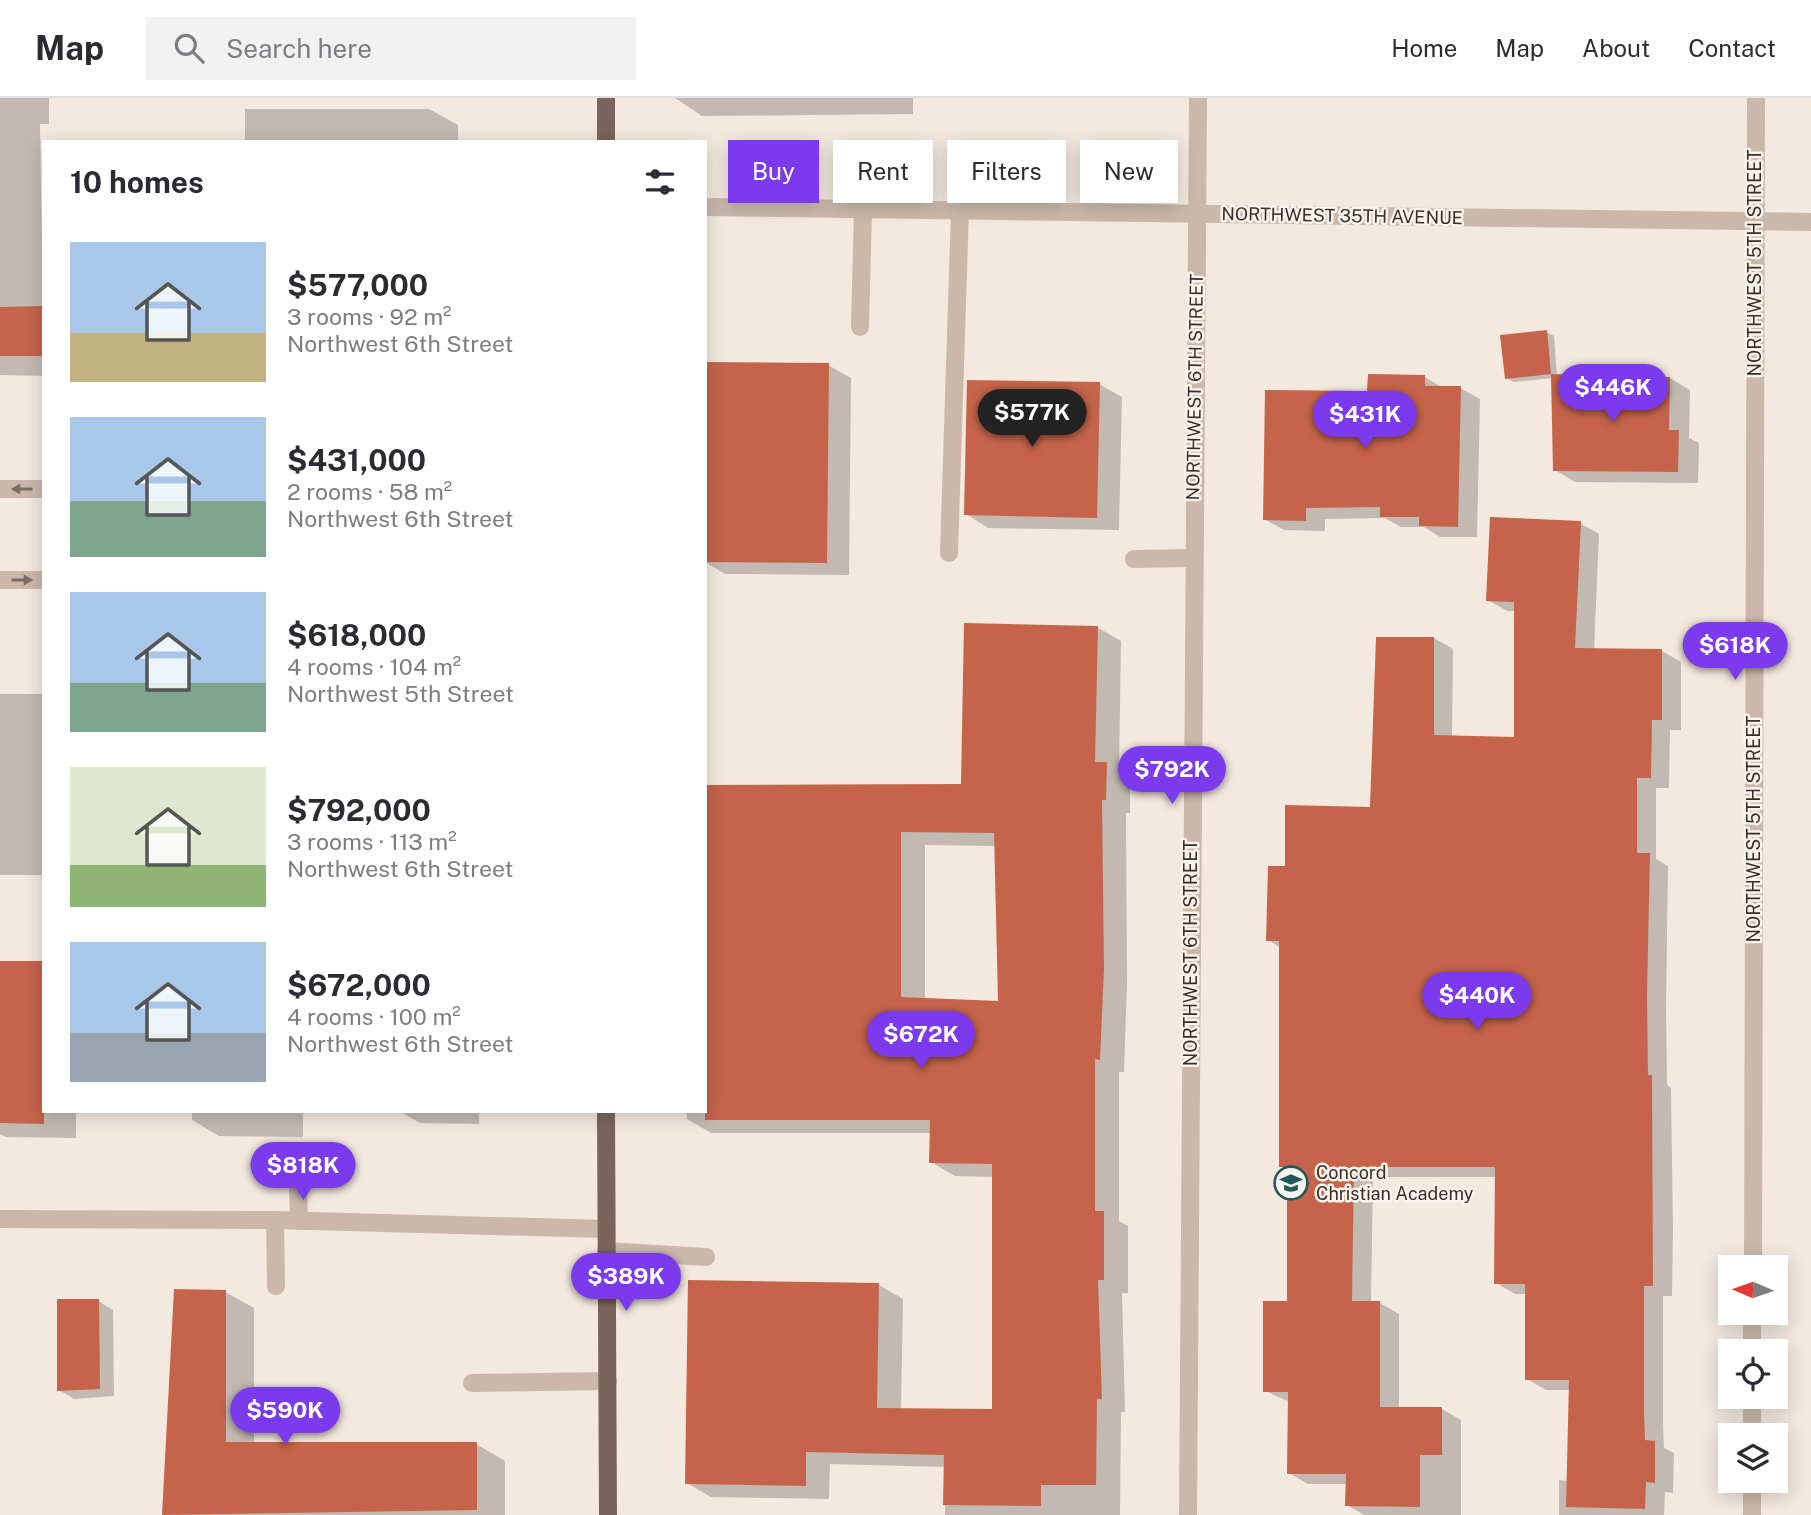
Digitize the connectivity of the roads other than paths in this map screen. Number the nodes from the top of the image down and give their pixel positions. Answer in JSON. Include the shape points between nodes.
{"nodes":[{"id":1,"x":606,"y":98,"type":"edge"},
{"id":2,"x":1198,"y":98,"type":"edge"},
{"id":3,"x":1756,"y":98,"type":"edge"},
{"id":4,"x":606,"y":140,"type":"edge"},
{"id":5,"x":707,"y":206,"type":"edge"},
{"id":6,"x":863,"y":209,"type":"junction"},
{"id":7,"x":960,"y":210,"type":"junction"},
{"id":8,"x":1198,"y":214,"type":"junction"},
{"id":9,"x":1755,"y":222,"type":"junction"},
{"id":10,"x":1811,"y":222,"type":"edge"},
{"id":11,"x":860,"y":327,"type":"dead end"},
{"id":12,"x":0,"y":489,"type":"edge"},
{"id":13,"x":42,"y":489,"type":"edge"},
{"id":14,"x":949,"y":552,"type":"dead end"},
{"id":15,"x":1193,"y":558,"type":"junction"},
{"id":16,"x":1134,"y":559,"type":"dead end"},
{"id":17,"x":0,"y":580,"type":"edge"},
{"id":18,"x":42,"y":580,"type":"edge"},
{"id":19,"x":606,"y":1113,"type":"edge"},
{"id":20,"x":297,"y":1157,"type":"dead end"},
{"id":21,"x":0,"y":1219,"type":"edge"},
{"id":22,"x":275,"y":1220,"type":"junction"},
{"id":23,"x":299,"y":1221,"type":"junction"},
{"id":24,"x":606,"y":1229,"type":"junction"},
{"id":25,"x":606,"y":1251,"type":"junction"},
{"id":26,"x":1753,"y":1255,"type":"edge"},
{"id":27,"x":706,"y":1257,"type":"dead end"},
{"id":28,"x":276,"y":1286,"type":"dead end"},
{"id":29,"x":608,"y":1381,"type":"junction"},
{"id":30,"x":472,"y":1383,"type":"dead end"},
{"id":31,"x":1752,"y":1493,"type":"edge"},
{"id":32,"x":608,"y":1515,"type":"edge"},
{"id":33,"x":1188,"y":1515,"type":"edge"},
{"id":34,"x":1752,"y":1515,"type":"edge"}],
"edges":[{"from":1,"to":4,"type":"main road"},
{"from":2,"to":8,"type":"street","name":"NORTHWEST 6TH STREET"},
{"from":3,"to":9,"type":"street","name":"NORTHWEST 5TH STREET"},
{"from":5,"to":6,"type":"street","name":"NORTHWEST 35TH AVENUE"},
{"from":6,"to":7,"type":"street","name":"NORTHWEST 35TH AVENUE"},
{"from":6,"to":11,"type":"street"},
{"from":7,"to":8,"type":"street","name":"NORTHWEST 35TH AVENUE"},
{"from":7,"to":14,"type":"street"},
{"from":8,"to":9,"type":"street","name":"NORTHWEST 35TH AVENUE"},
{"from":8,"to":15,"type":"street","name":"NORTHWEST 6TH STREET"},
{"from":9,"to":10,"type":"street","name":"NORTHWEST 35TH AVENUE"},
{"from":9,"to":26,"type":"street","name":"NORTHWEST 5TH STREET"},
{"from":13,"to":12,"type":"street","one_way":true},
{"from":15,"to":16,"type":"street"},
{"from":15,"to":33,"type":"street","name":"NORTHWEST 6TH STREET"},
{"from":17,"to":18,"type":"street","one_way":true},
{"from":19,"to":24,"type":"main road"},
{"from":20,"to":23,"type":"street"},
{"from":21,"to":22,"type":"street"},
{"from":22,"to":23,"type":"street"},
{"from":22,"to":28,"type":"street"},
{"from":23,"to":24,"type":"street"},
{"from":24,"to":25,"type":"main road"},
{"from":25,"to":27,"type":"street"},
{"from":25,"to":29,"type":"main road"},
{"from":29,"to":30,"type":"street"},
{"from":29,"to":32,"type":"main road"},
{"from":31,"to":34,"type":"street"}]}
